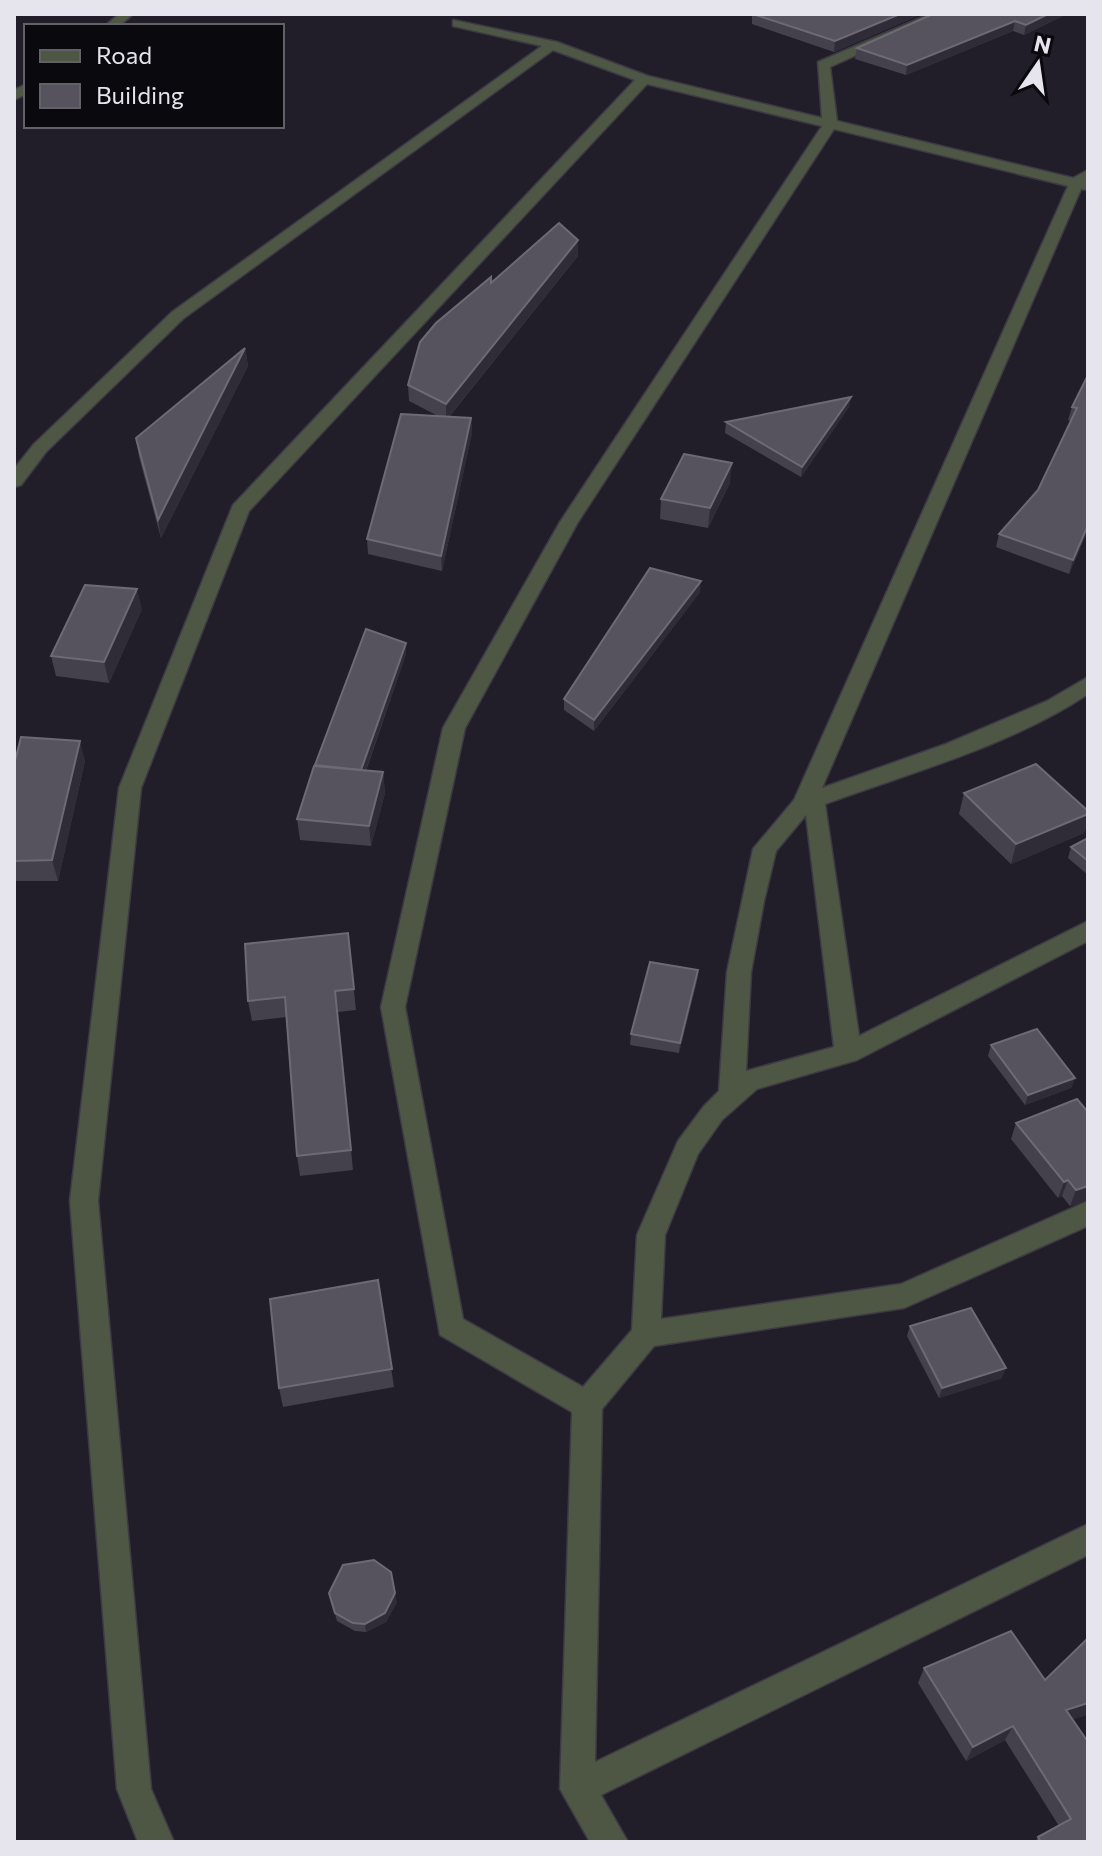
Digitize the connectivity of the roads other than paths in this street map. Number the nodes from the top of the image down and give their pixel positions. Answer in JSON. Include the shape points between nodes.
{"nodes":[{"id":1,"x":475,"y":14,"type":"edge"},
{"id":2,"x":941,"y":14,"type":"edge"},
{"id":3,"x":552,"y":45,"type":"junction"},
{"id":4,"x":644,"y":79,"type":"junction"},
{"id":5,"x":830,"y":124,"type":"junction"},
{"id":6,"x":1084,"y":181,"type":"edge"},
{"id":7,"x":14,"y":481,"type":"edge"},
{"id":8,"x":1088,"y":684,"type":"edge"},
{"id":9,"x":804,"y":803,"type":"junction"},
{"id":10,"x":1088,"y":930,"type":"edge"},
{"id":11,"x":848,"y":1053,"type":"junction"},
{"id":12,"x":732,"y":1096,"type":"junction"},
{"id":13,"x":1088,"y":1213,"type":"edge"},
{"id":14,"x":646,"y":1334,"type":"junction"},
{"id":15,"x":587,"y":1405,"type":"junction"},
{"id":16,"x":1088,"y":1539,"type":"edge"},
{"id":17,"x":577,"y":1789,"type":"junction"},
{"id":18,"x":156,"y":1842,"type":"edge"},
{"id":19,"x":610,"y":1842,"type":"edge"}],
"edges":[{"from":1,"to":3,"type":"street","via":[[457,23]]},
{"from":2,"to":5,"type":"street","via":[[823,65]]},
{"from":3,"to":4,"type":"street"},
{"from":3,"to":7,"type":"street","via":[[178,315],[40,448]]},
{"from":4,"to":5,"type":"street"},
{"from":4,"to":18,"type":"street","via":[[240,509],[130,788],[84,1201],[134,1789]]},
{"from":5,"to":6,"type":"street"},
{"from":5,"to":15,"type":"street","via":[[569,522],[454,728],[393,1007],[450,1326]]},
{"from":6,"to":9,"type":"street"},
{"from":8,"to":9,"type":"street","via":[[1055,706],[954,749]]},
{"from":9,"to":11,"type":"street","via":[[817,809]]},
{"from":9,"to":12,"type":"street","via":[[765,849],[755,888],[739,972]]},
{"from":10,"to":11,"type":"street"},
{"from":11,"to":12,"type":"street","via":[[748,1081]]},
{"from":12,"to":14,"type":"street","via":[[687,1149],[651,1235]]},
{"from":13,"to":14,"type":"street","via":[[904,1296]]},
{"from":14,"to":15,"type":"street"},
{"from":15,"to":17,"type":"street"},
{"from":16,"to":17,"type":"street"},
{"from":17,"to":19,"type":"street"}]}
